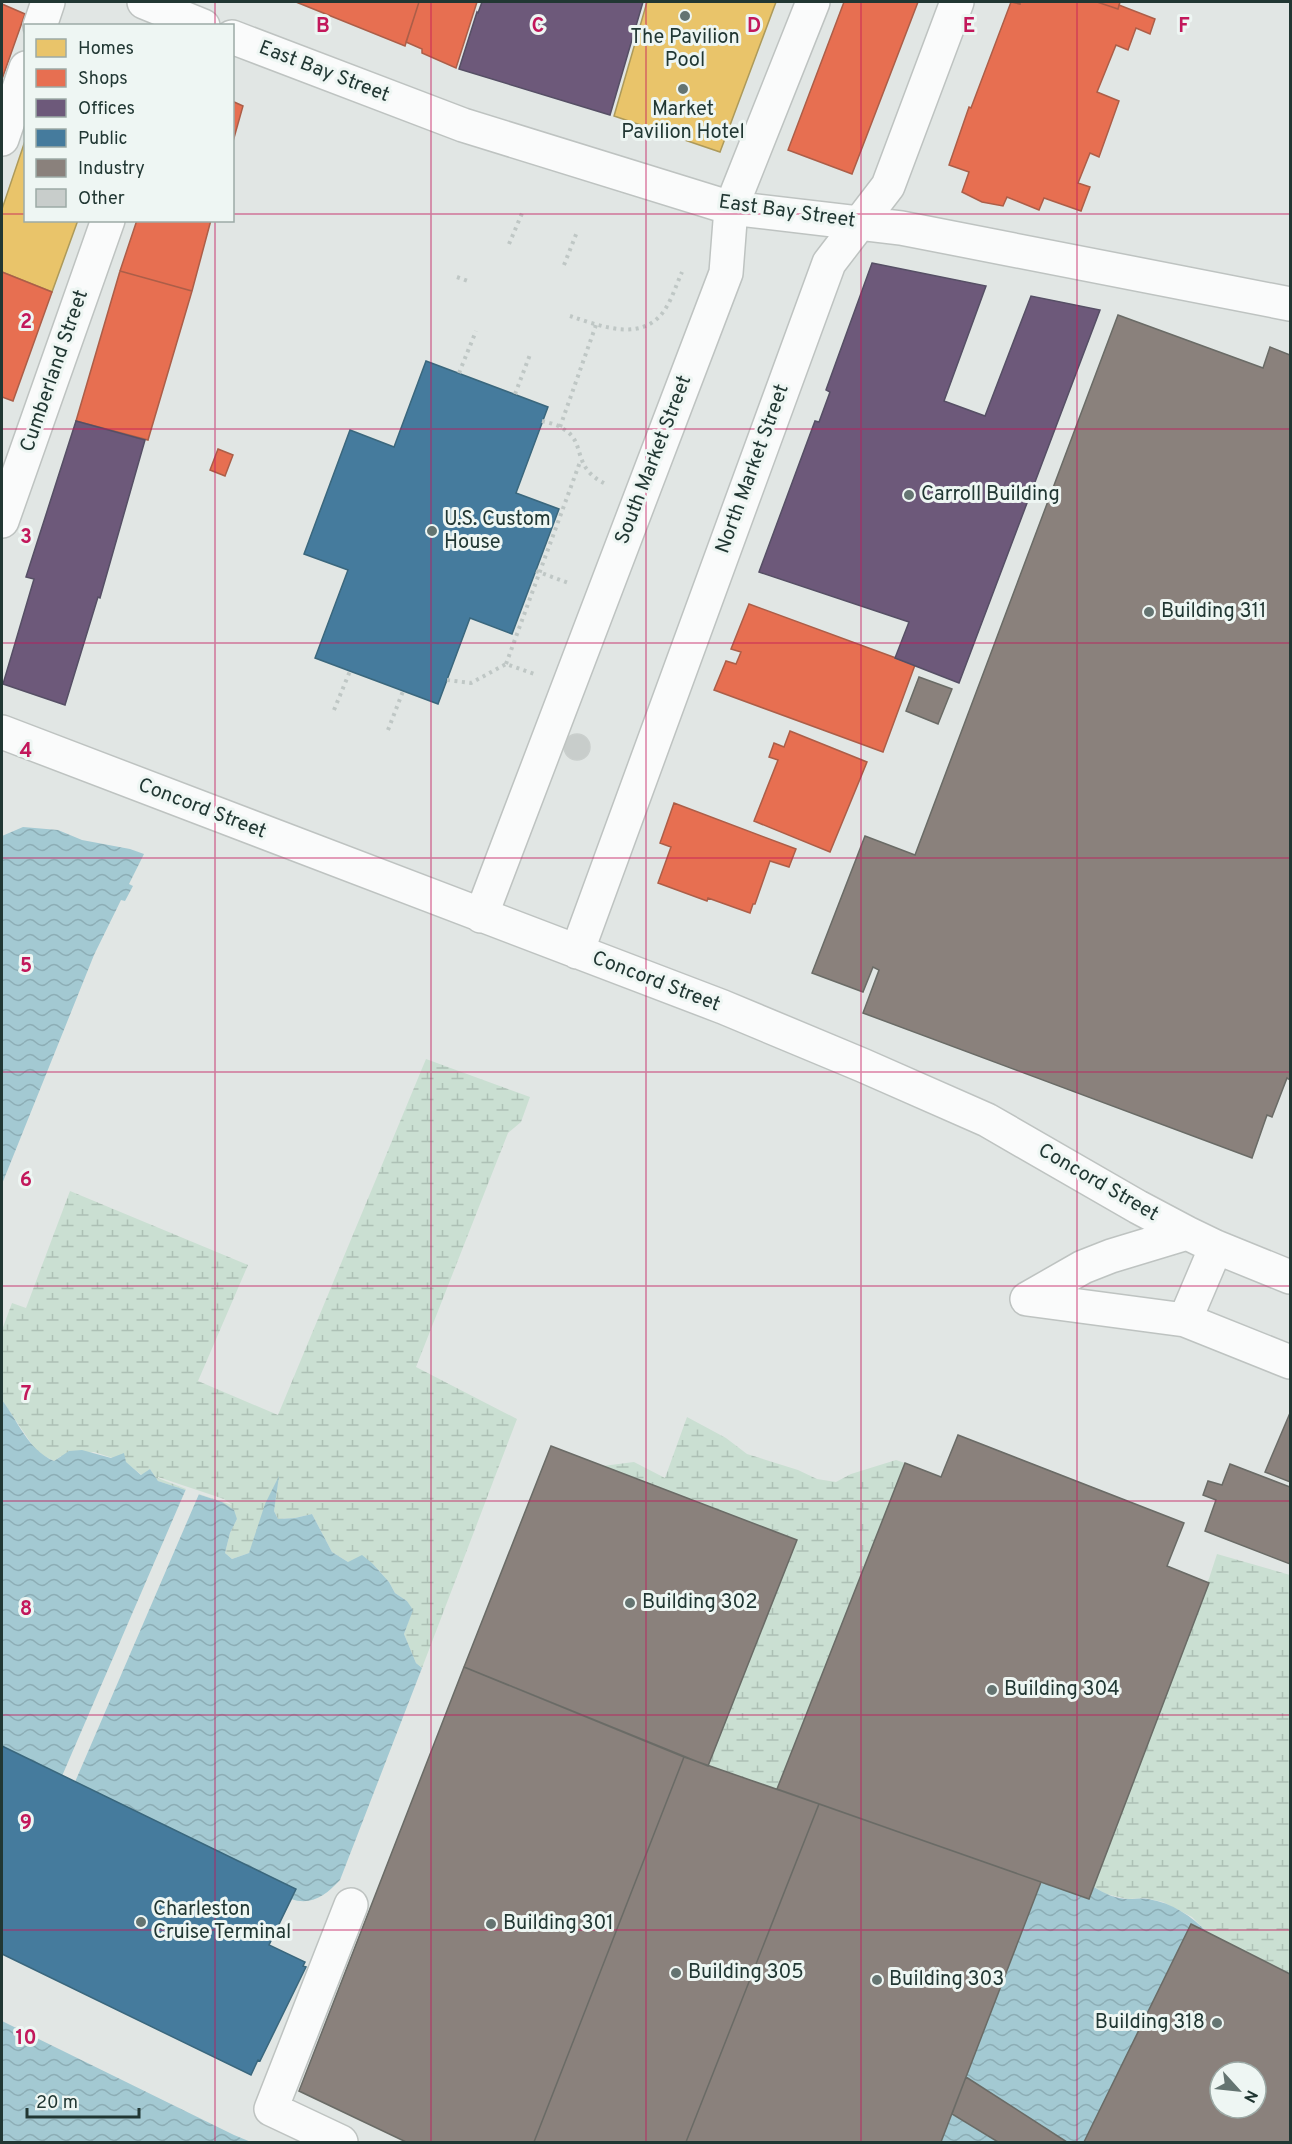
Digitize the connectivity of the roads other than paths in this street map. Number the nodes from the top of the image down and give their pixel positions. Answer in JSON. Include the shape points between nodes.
{"nodes":[{"id":1,"x":48,"y":2,"type":"edge"},
{"id":2,"x":144,"y":2,"type":"edge"},
{"id":3,"x":813,"y":2,"type":"edge"},
{"id":4,"x":957,"y":2,"type":"edge"},
{"id":5,"x":187,"y":17,"type":"edge"},
{"id":6,"x":41,"y":24,"type":"edge"},
{"id":7,"x":234,"y":38,"type":"edge"},
{"id":8,"x":24,"y":74,"type":"edge"},
{"id":9,"x":2,"y":139,"type":"edge"},
{"id":10,"x":731,"y":208,"type":"junction"},
{"id":11,"x":107,"y":222,"type":"edge"},
{"id":12,"x":859,"y":222,"type":"junction"},
{"id":13,"x":1290,"y":303,"type":"edge"},
{"id":14,"x":2,"y":521,"type":"edge"},
{"id":15,"x":2,"y":732,"type":"edge"},
{"id":16,"x":481,"y":916,"type":"junction"},
{"id":17,"x":577,"y":951,"type":"junction"},
{"id":18,"x":1201,"y":1240,"type":"junction"},
{"id":19,"x":1290,"y":1277,"type":"edge"},
{"id":20,"x":1185,"y":1320,"type":"junction"},
{"id":21,"x":1290,"y":1362,"type":"edge"},
{"id":22,"x":351,"y":1905,"type":"dead end"},
{"id":23,"x":341,"y":2142,"type":"edge"}],
"edges":[{"from":1,"to":6,"type":"street"},
{"from":2,"to":5,"type":"street"},
{"from":3,"to":10,"type":"street","name":"South Market Street"},
{"from":4,"to":12,"type":"street","name":"North Market Street","via":[[888,186]]},
{"from":7,"to":10,"type":"street","name":"East Bay Street","via":[[462,125]]},
{"from":8,"to":9,"type":"street"},
{"from":10,"to":12,"type":"street","name":"East Bay Street"},
{"from":10,"to":16,"type":"street","name":"South Market Street","via":[[726,273]]},
{"from":11,"to":14,"type":"street","name":"Cumberland Street"},
{"from":12,"to":13,"type":"street","name":"East Bay Street"},
{"from":12,"to":17,"type":"street","name":"North Market Street","via":[[829,263]]},
{"from":15,"to":16,"type":"street","name":"Concord Street"},
{"from":16,"to":17,"type":"street","name":"Concord Street"},
{"from":17,"to":18,"type":"street","name":"Concord Street","via":[[723,1007],[987,1120]]},
{"from":18,"to":19,"type":"street","name":"Concord Street"},
{"from":18,"to":20,"type":"street"},
{"from":18,"to":20,"type":"street","via":[[1111,1256],[1026,1299]]},
{"from":20,"to":21,"type":"street"},
{"from":22,"to":23,"type":"street","via":[[271,2109]]}]}
